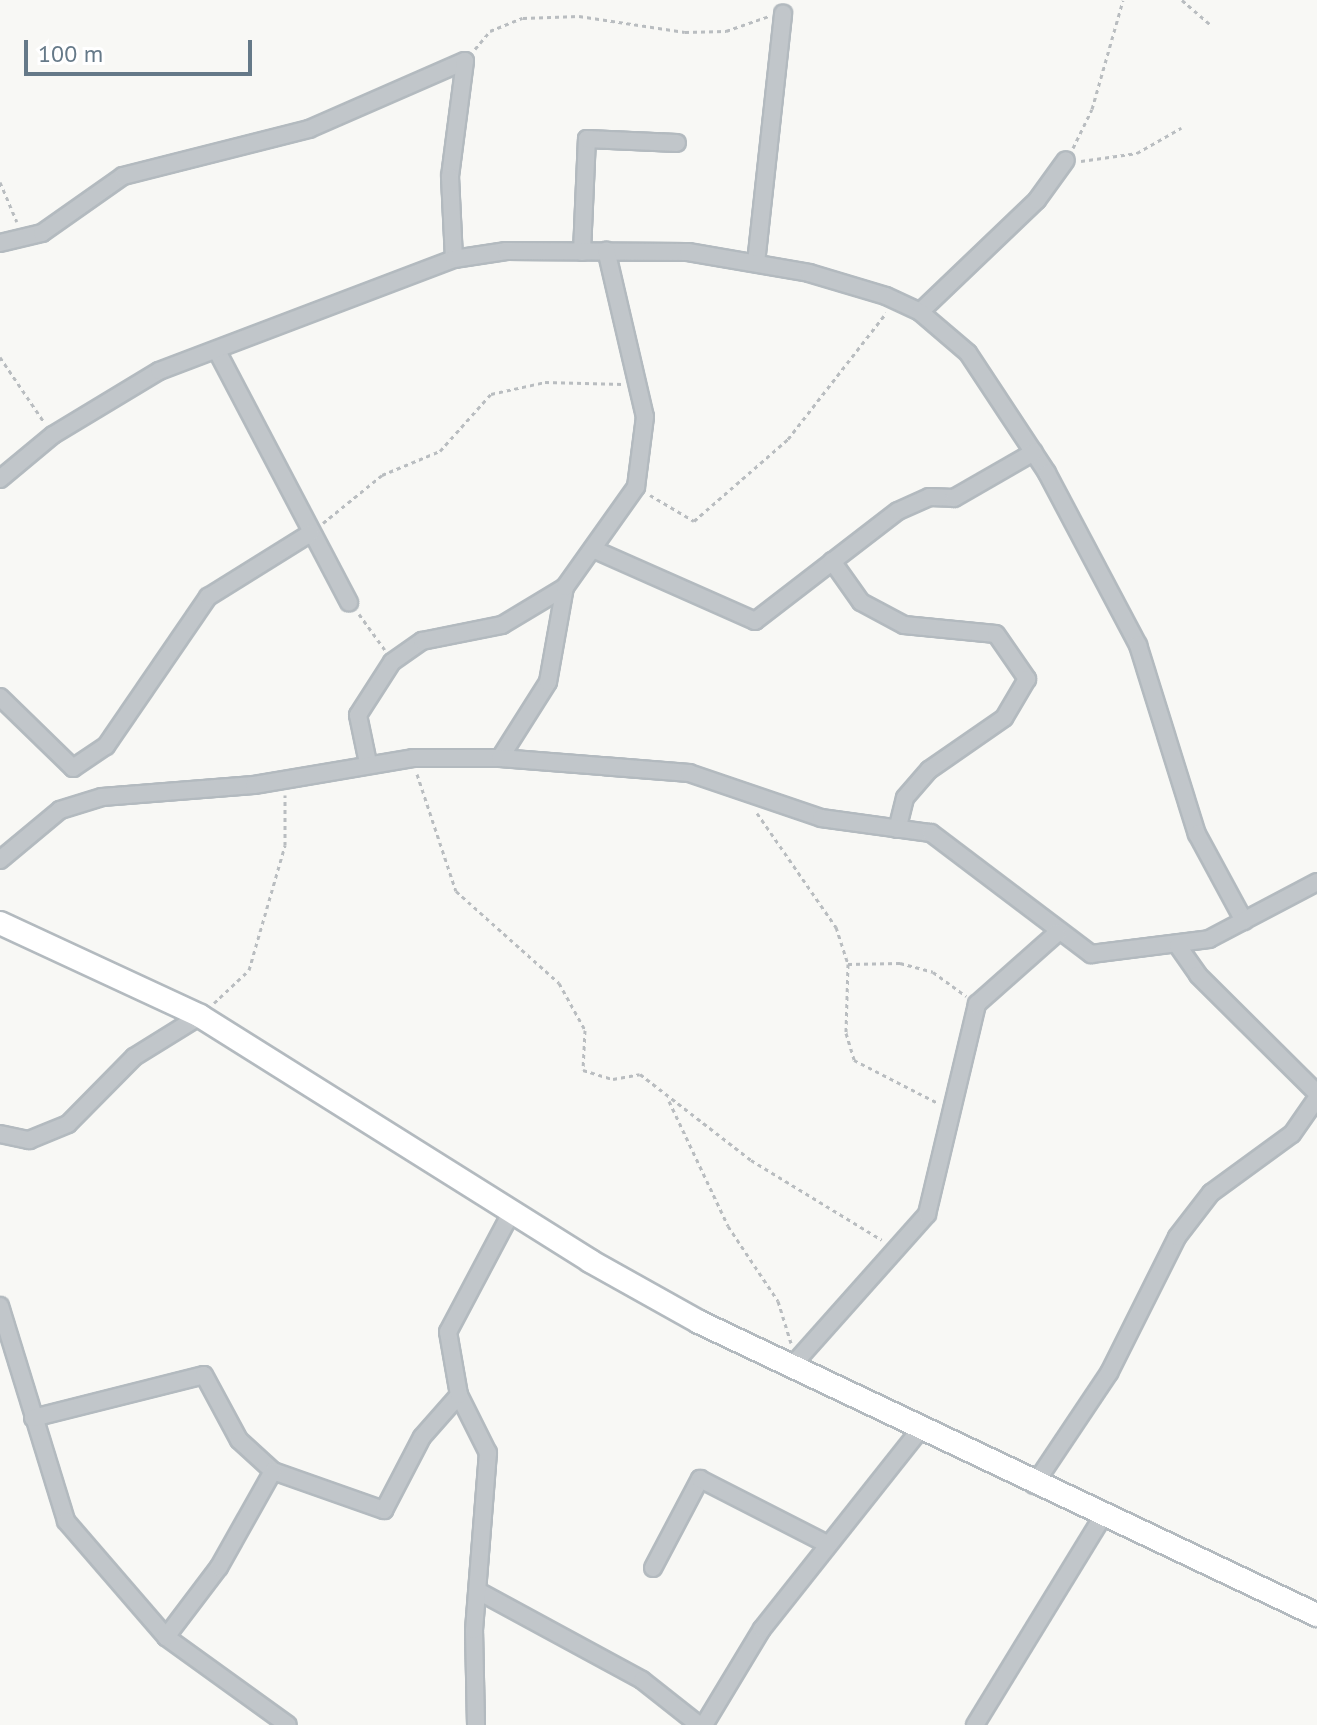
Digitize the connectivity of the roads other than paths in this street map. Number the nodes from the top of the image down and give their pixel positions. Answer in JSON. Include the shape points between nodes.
{"nodes":[{"id":1,"x":783,"y":13,"type":"road end"},
{"id":2,"x":677,"y":143,"type":"dead end"},
{"id":3,"x":1066,"y":160,"type":"road end"},
{"id":4,"x":0,"y":243,"type":"edge"},
{"id":5,"x":606,"y":250,"type":"junction"},
{"id":6,"x":582,"y":252,"type":"junction"},
{"id":7,"x":454,"y":259,"type":"junction"},
{"id":8,"x":756,"y":263,"type":"junction"},
{"id":9,"x":920,"y":312,"type":"junction"},
{"id":10,"x":217,"y":351,"type":"junction"},
{"id":11,"x":1034,"y":452,"type":"junction"},
{"id":12,"x":0,"y":479,"type":"edge"},
{"id":13,"x":311,"y":533,"type":"junction"},
{"id":14,"x":595,"y":550,"type":"junction"},
{"id":15,"x":832,"y":561,"type":"junction"},
{"id":16,"x":565,"y":587,"type":"junction"},
{"id":17,"x":349,"y":602,"type":"road end"},
{"id":18,"x":0,"y":697,"type":"edge"},
{"id":19,"x":500,"y":758,"type":"junction"},
{"id":20,"x":368,"y":763,"type":"junction"},
{"id":21,"x":897,"y":829,"type":"junction"},
{"id":22,"x":0,"y":860,"type":"edge"},
{"id":23,"x":1317,"y":882,"type":"edge"},
{"id":24,"x":1244,"y":921,"type":"junction"},
{"id":25,"x":0,"y":923,"type":"edge"},
{"id":26,"x":1057,"y":933,"type":"junction"},
{"id":27,"x":1178,"y":946,"type":"junction"},
{"id":28,"x":200,"y":1016,"type":"junction"},
{"id":29,"x":1317,"y":1096,"type":"edge"},
{"id":30,"x":0,"y":1134,"type":"edge"},
{"id":31,"x":512,"y":1211,"type":"junction"},
{"id":32,"x":0,"y":1306,"type":"edge"},
{"id":33,"x":790,"y":1368,"type":"junction"},
{"id":34,"x":459,"y":1395,"type":"junction"},
{"id":35,"x":33,"y":1418,"type":"junction"},
{"id":36,"x":919,"y":1431,"type":"junction"},
{"id":37,"x":273,"y":1471,"type":"junction"},
{"id":38,"x":1034,"y":1485,"type":"junction"},
{"id":39,"x":1102,"y":1518,"type":"junction"},
{"id":40,"x":827,"y":1544,"type":"junction"},
{"id":41,"x":653,"y":1568,"type":"dead end"},
{"id":42,"x":480,"y":1592,"type":"junction"},
{"id":43,"x":1317,"y":1615,"type":"edge"},
{"id":44,"x":166,"y":1637,"type":"junction"},
{"id":45,"x":288,"y":1725,"type":"edge"},
{"id":46,"x":476,"y":1725,"type":"edge"},
{"id":47,"x":702,"y":1725,"type":"edge"},
{"id":48,"x":975,"y":1725,"type":"edge"}],
"edges":[{"from":1,"to":8,"type":"street"},
{"from":2,"to":6,"type":"street","via":[[587,139]]},
{"from":3,"to":9,"type":"street","via":[[1037,200]]},
{"from":4,"to":7,"type":"street","via":[[42,233],[123,176],[309,129],[465,61],[450,177]]},
{"from":5,"to":6,"type":"street"},
{"from":5,"to":8,"type":"street"},
{"from":5,"to":14,"type":"street","via":[[645,417],[636,487]]},
{"from":6,"to":7,"type":"street"},
{"from":7,"to":10,"type":"street"},
{"from":8,"to":9,"type":"street"},
{"from":9,"to":11,"type":"street","via":[[999,390]]},
{"from":10,"to":12,"type":"street","via":[[159,371],[53,435]]},
{"from":10,"to":13,"type":"street"},
{"from":11,"to":15,"type":"street","via":[[954,498],[929,497],[898,511]]},
{"from":11,"to":24,"type":"street","via":[[1138,645],[1197,834]]},
{"from":13,"to":17,"type":"street"},
{"from":13,"to":18,"type":"street","via":[[208,597],[106,746],[73,768]]},
{"from":14,"to":15,"type":"street","via":[[755,621]]},
{"from":14,"to":16,"type":"street"},
{"from":15,"to":21,"type":"street","via":[[861,602],[904,625],[996,634],[1027,679],[1004,718],[929,770],[905,798]]},
{"from":16,"to":19,"type":"street","via":[[548,682]]},
{"from":16,"to":20,"type":"street","via":[[502,625],[422,641],[392,662],[358,715]]},
{"from":19,"to":20,"type":"street"},
{"from":19,"to":21,"type":"street","via":[[689,773],[821,818]]},
{"from":20,"to":22,"type":"street","via":[[286,779],[78,803]]},
{"from":21,"to":26,"type":"street","via":[[947,838]]},
{"from":23,"to":24,"type":"street"},
{"from":24,"to":27,"type":"street"},
{"from":25,"to":28,"type":"main road"},
{"from":26,"to":27,"type":"street","via":[[1091,954]]},
{"from":26,"to":33,"type":"street","via":[[977,1004],[948,1108],[927,1214]]},
{"from":27,"to":29,"type":"street","via":[[1198,975]]},
{"from":28,"to":30,"type":"street","via":[[134,1057],[68,1124],[29,1140]]},
{"from":28,"to":31,"type":"main road"},
{"from":29,"to":38,"type":"street","via":[[1292,1134],[1211,1193],[1177,1237],[1109,1373]]},
{"from":31,"to":33,"type":"main road"},
{"from":31,"to":34,"type":"street","via":[[448,1332]]},
{"from":32,"to":35,"type":"street"},
{"from":33,"to":36,"type":"main road"},
{"from":34,"to":37,"type":"street","via":[[422,1437],[384,1510]]},
{"from":34,"to":42,"type":"street","via":[[488,1453]]},
{"from":35,"to":37,"type":"street","via":[[204,1375],[239,1440]]},
{"from":35,"to":44,"type":"street","via":[[66,1521]]},
{"from":36,"to":38,"type":"main road"},
{"from":36,"to":40,"type":"street"},
{"from":37,"to":44,"type":"street","via":[[219,1567]]},
{"from":38,"to":39,"type":"main road"},
{"from":39,"to":43,"type":"main road"},
{"from":39,"to":48,"type":"street"},
{"from":40,"to":41,"type":"street","via":[[700,1479]]},
{"from":40,"to":47,"type":"street","via":[[762,1629]]},
{"from":42,"to":46,"type":"street"},
{"from":42,"to":47,"type":"street","via":[[642,1680]]},
{"from":44,"to":45,"type":"street"}]}
